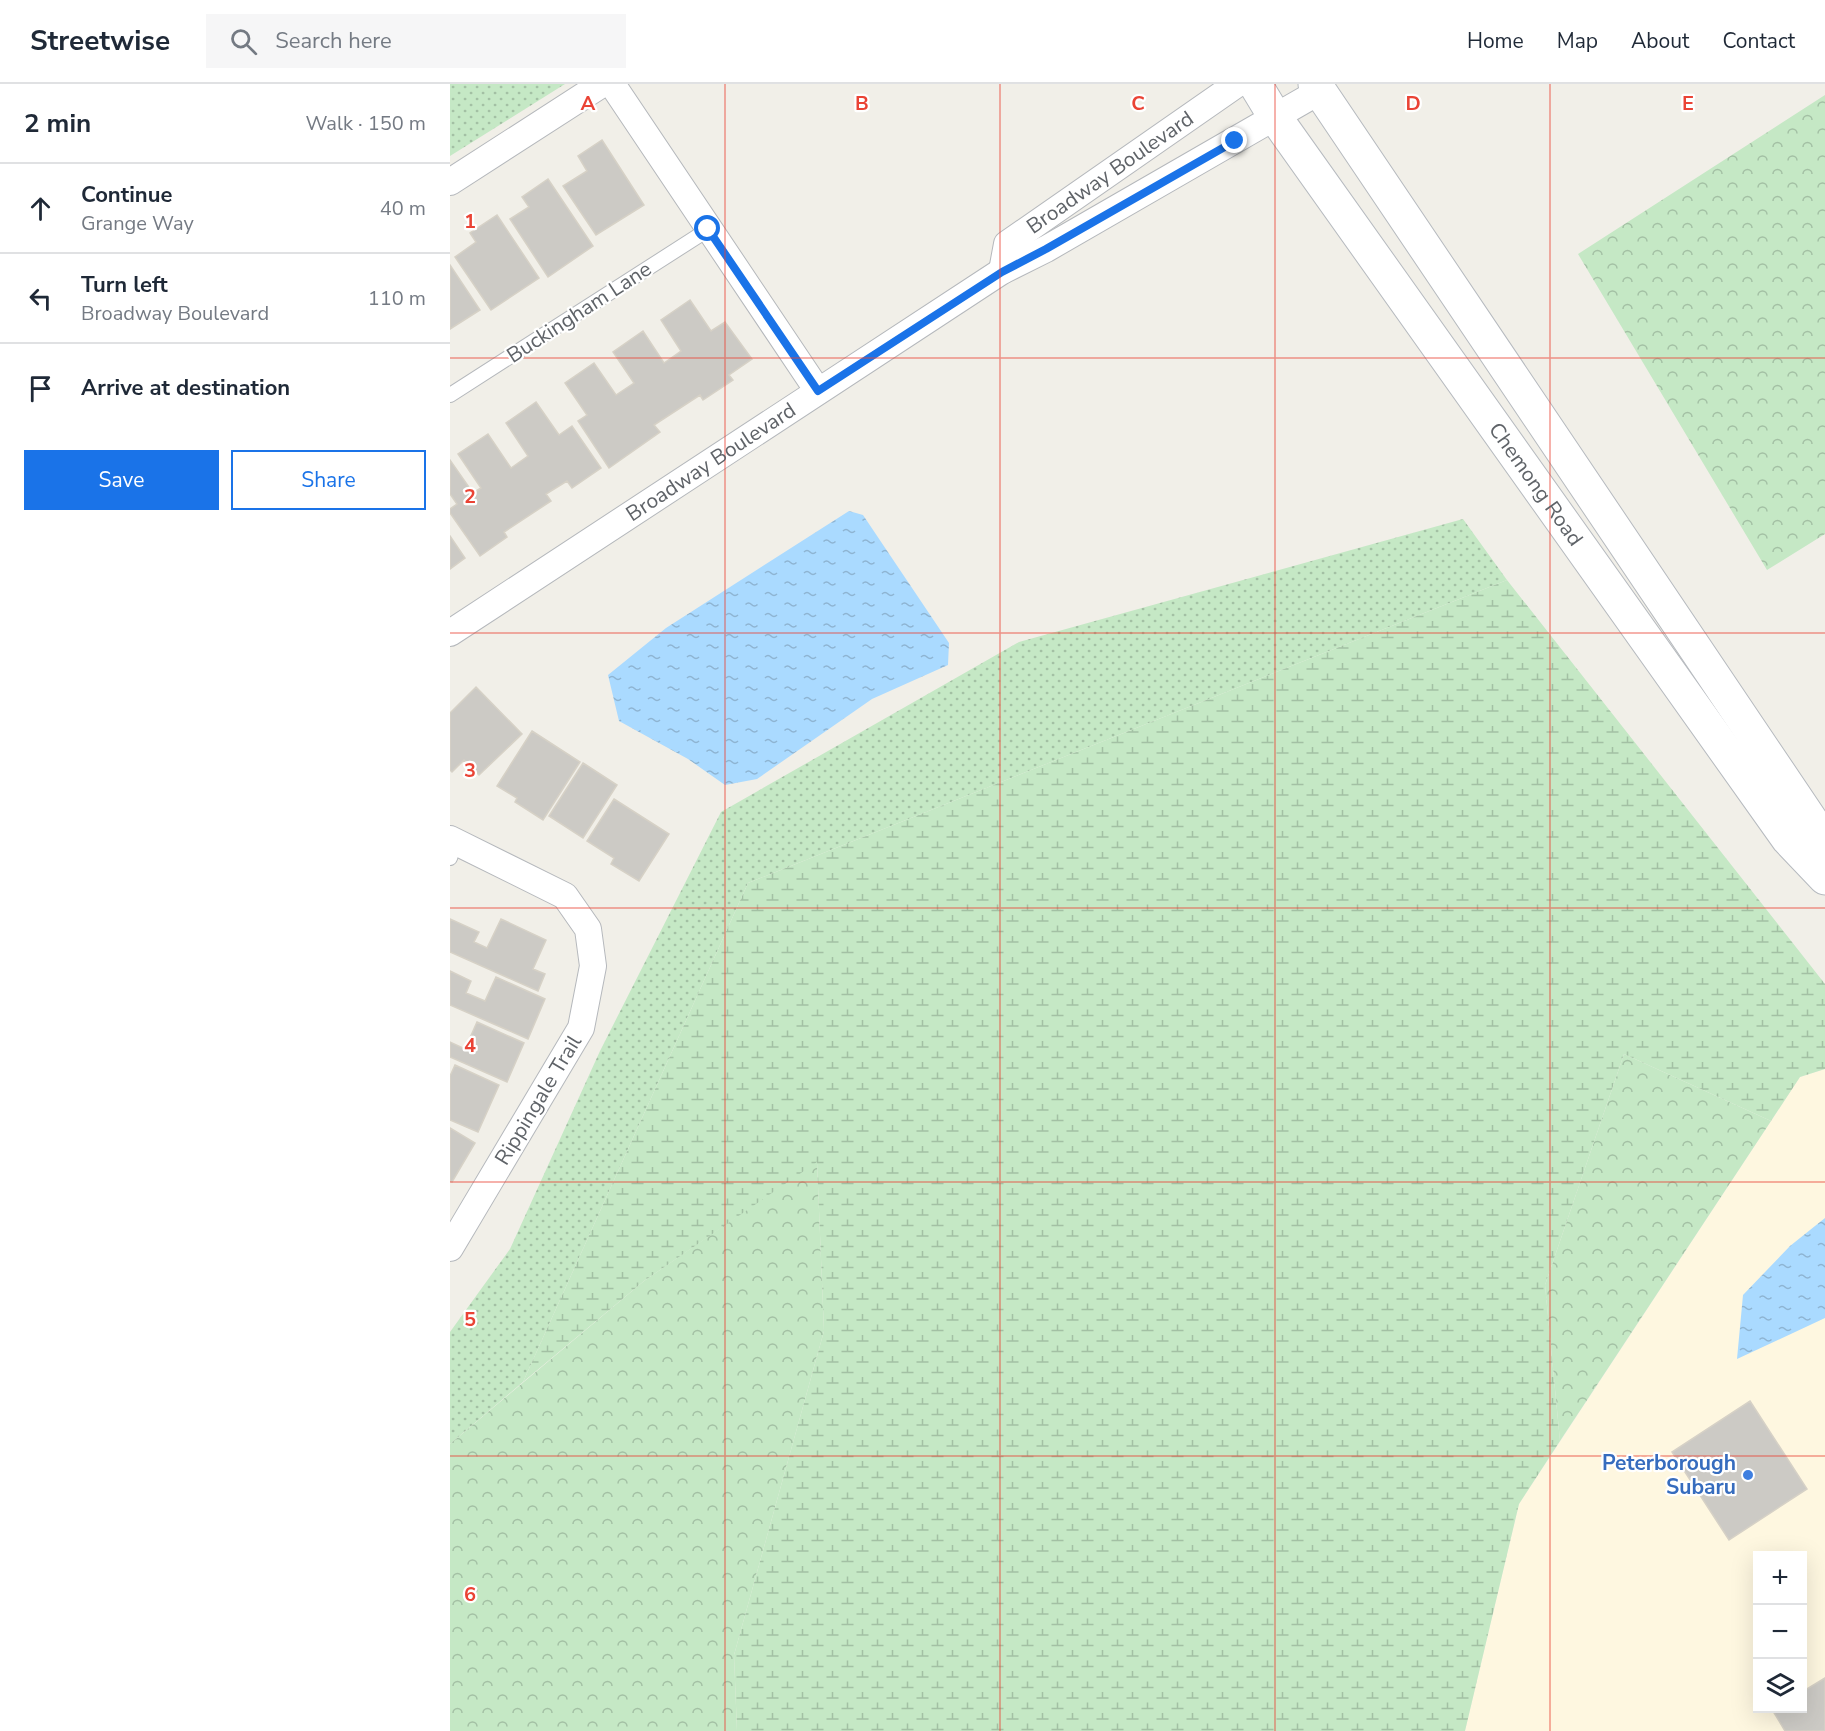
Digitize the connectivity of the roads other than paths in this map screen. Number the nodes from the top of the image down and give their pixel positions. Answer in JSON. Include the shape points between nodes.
{"nodes":[{"id":1,"x":602,"y":84,"type":"edge"},
{"id":2,"x":612,"y":84,"type":"edge"},
{"id":3,"x":1237,"y":84,"type":"edge"},
{"id":4,"x":1255,"y":84,"type":"edge"},
{"id":5,"x":1317,"y":88,"type":"edge"},
{"id":6,"x":1275,"y":117,"type":"junction"},
{"id":7,"x":450,"y":182,"type":"edge"},
{"id":8,"x":708,"y":229,"type":"junction"},
{"id":9,"x":1002,"y":272,"type":"junction"},
{"id":10,"x":818,"y":391,"type":"junction"},
{"id":11,"x":450,"y":395,"type":"edge"},
{"id":12,"x":450,"y":633,"type":"edge"},
{"id":13,"x":1825,"y":841,"type":"edge"},
{"id":14,"x":452,"y":847,"type":"edge"},
{"id":15,"x":1825,"y":878,"type":"edge"},
{"id":16,"x":450,"y":1248,"type":"edge"}],
"edges":[{"from":1,"to":7,"type":"street"},
{"from":2,"to":8,"type":"street"},
{"from":3,"to":9,"type":"street","name":"Broadway Boulevard","via":[[1007,244]]},
{"from":4,"to":6,"type":"main road","name":"Chemong Road"},
{"from":5,"to":6,"type":"street","name":"Broadway Boulevard"},
{"from":5,"to":13,"type":"main road","name":"Chemong Road"},
{"from":6,"to":9,"type":"street","name":"Broadway Boulevard"},
{"from":6,"to":15,"type":"main road","name":"Chemong Road","via":[[1788,839]]},
{"from":8,"to":10,"type":"street"},
{"from":8,"to":11,"type":"lane","name":"Buckingham Lane"},
{"from":9,"to":10,"type":"street","name":"Broadway Boulevard"},
{"from":10,"to":12,"type":"street","name":"Broadway Boulevard"},
{"from":14,"to":16,"type":"street","name":"Rippingale Trail","via":[[565,896],[588,928],[593,966],[581,1028]]}]}
